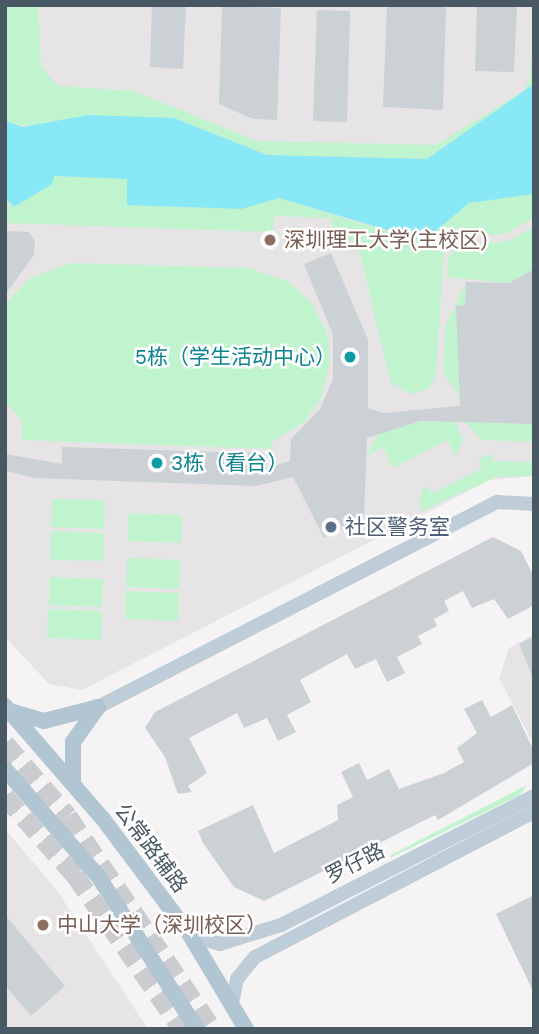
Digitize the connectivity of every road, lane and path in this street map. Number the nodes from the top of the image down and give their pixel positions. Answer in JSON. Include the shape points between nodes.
{"nodes":[{"id":1,"x":534,"y":504,"type":"edge"},
{"id":2,"x":98,"y":707,"type":"junction"},
{"id":3,"x":7,"y":708,"type":"edge"},
{"id":4,"x":5,"y":769,"type":"edge"},
{"id":5,"x":74,"y":784,"type":"junction"},
{"id":6,"x":534,"y":796,"type":"edge"},
{"id":7,"x":534,"y":812,"type":"edge"},
{"id":8,"x":190,"y":935,"type":"junction"},
{"id":9,"x":233,"y":1003,"type":"junction"},
{"id":10,"x":197,"y":1029,"type":"edge"},
{"id":11,"x":246,"y":1029,"type":"edge"}],
"edges":[{"from":1,"to":2,"type":"main road","via":[[512,499],[492,504]]},
{"from":2,"to":3,"type":"main road","via":[[44,721]]},
{"from":2,"to":5,"type":"main road","via":[[71,749]]},
{"from":3,"to":5,"type":"main road","name":"公常路辅路"},
{"from":4,"to":10,"type":"main road","via":[[98,876]]},
{"from":5,"to":8,"type":"main road","name":"公常路辅路"},
{"from":6,"to":8,"type":"main road","name":"罗仔路","via":[[272,928],[220,944]]},
{"from":7,"to":9,"type":"main road","name":"罗仔路","via":[[255,957],[237,978]]},
{"from":8,"to":9,"type":"main road","name":"公常路辅路"},
{"from":9,"to":11,"type":"main road","name":"公常路辅路"}]}
